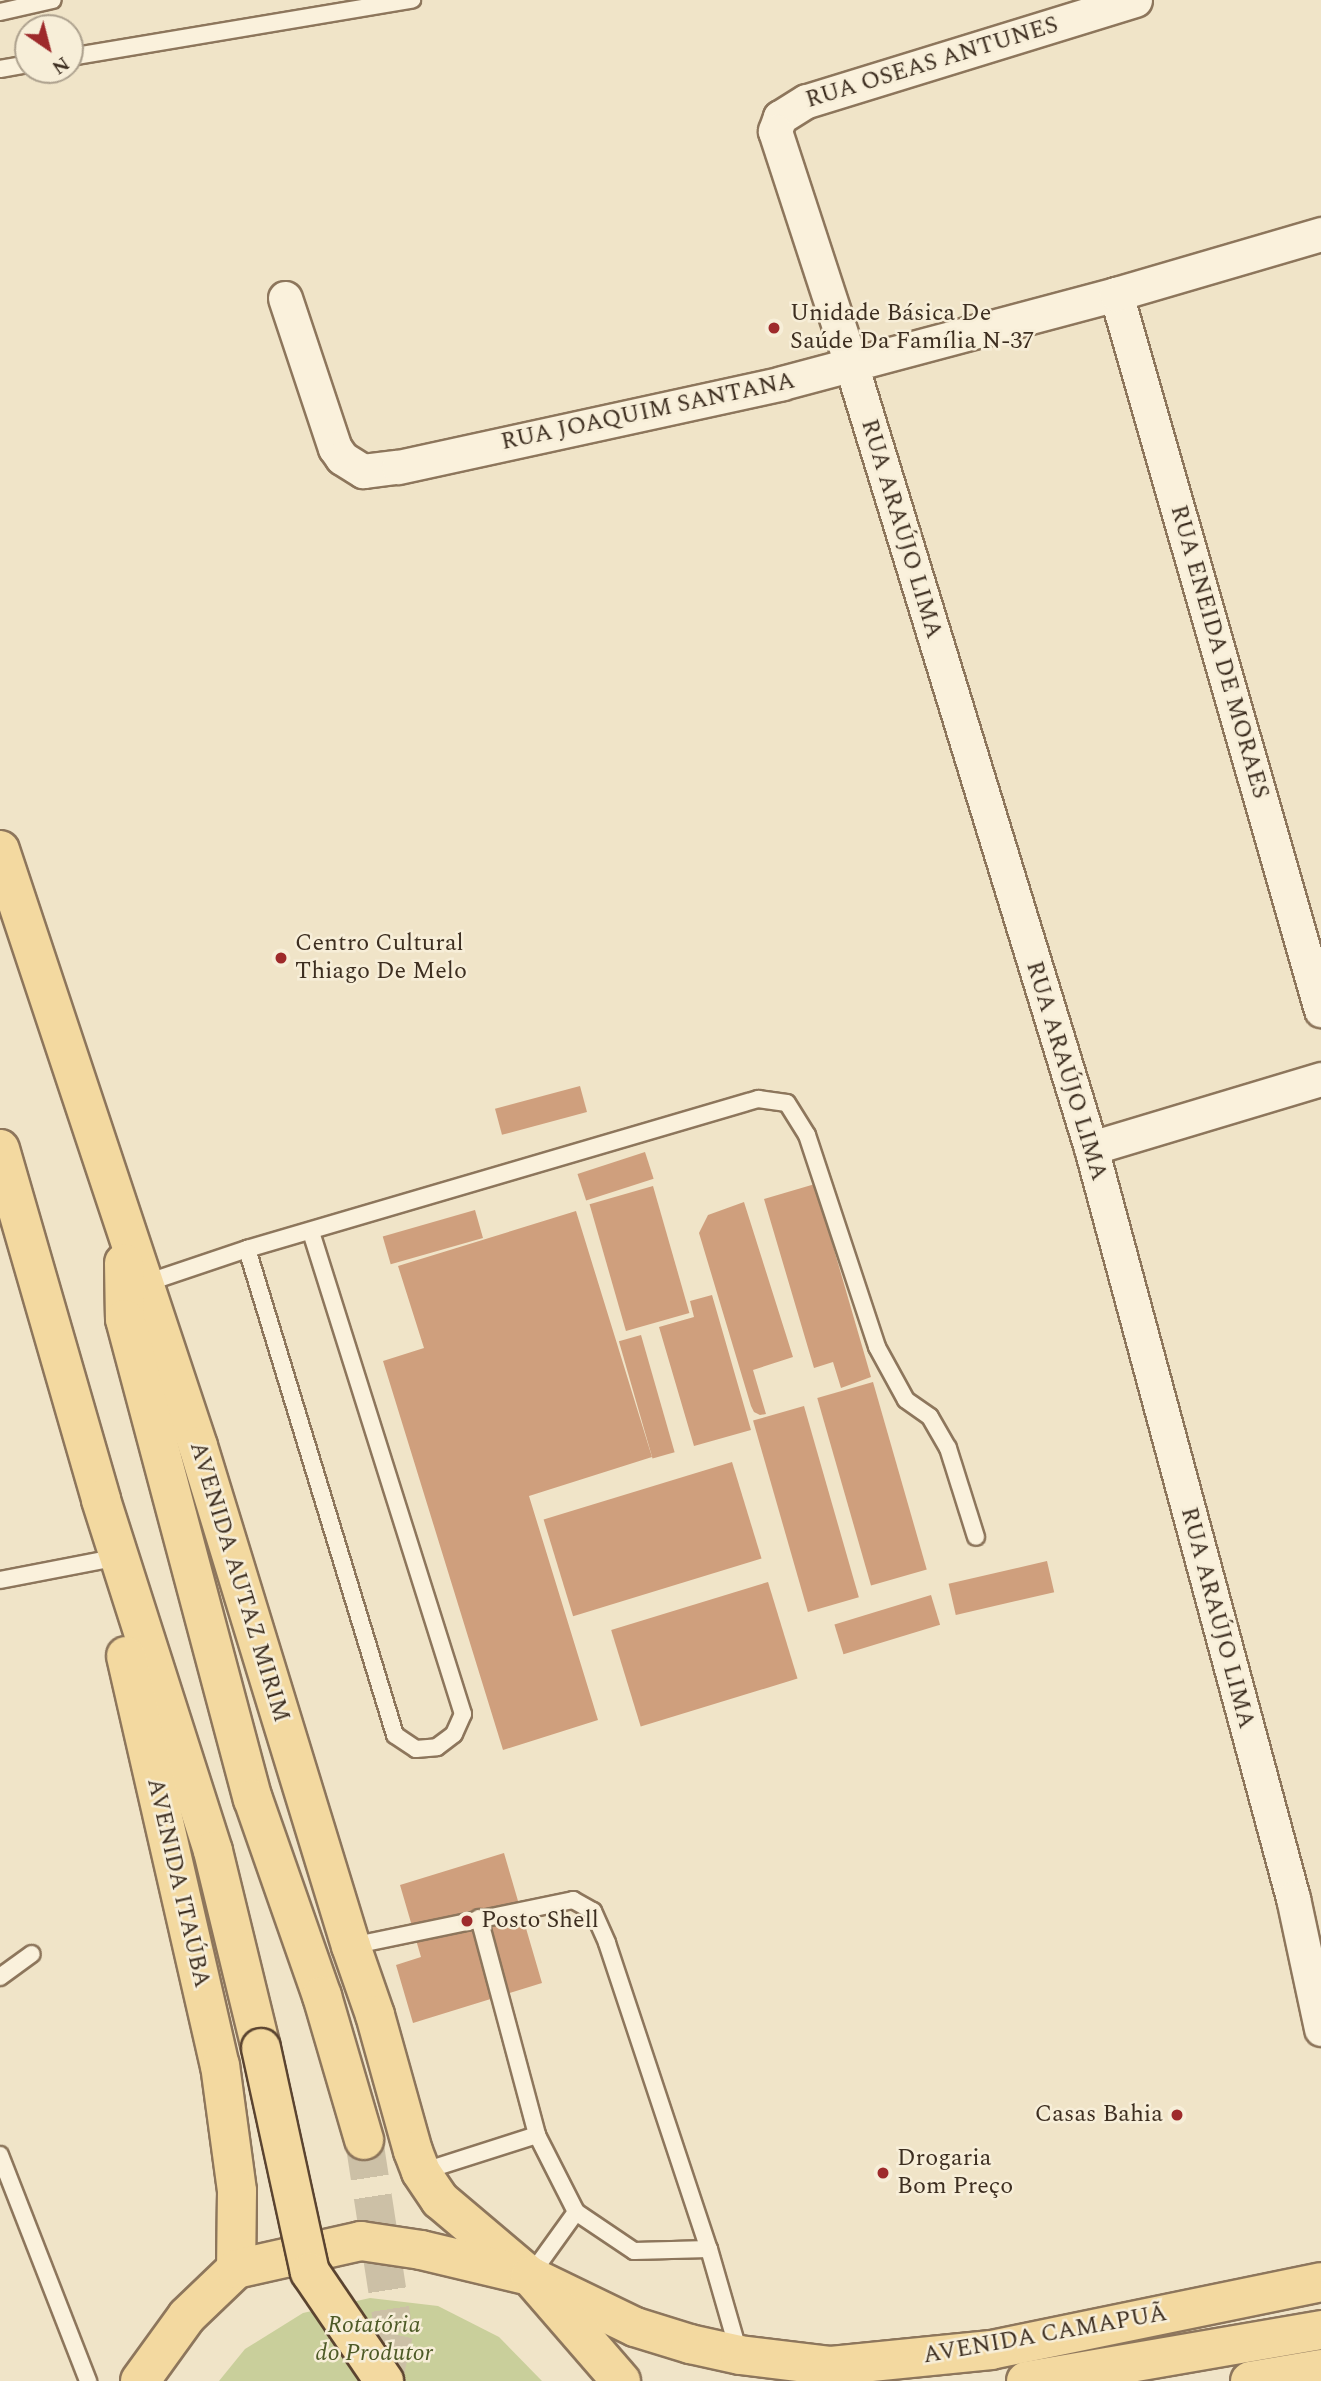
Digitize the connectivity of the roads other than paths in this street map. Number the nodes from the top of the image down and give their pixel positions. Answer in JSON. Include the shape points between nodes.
{"nodes":[{"id":1,"x":53,"y":0,"type":"edge"},
{"id":2,"x":412,"y":0,"type":"edge"},
{"id":3,"x":1135,"y":0,"type":"edge"},
{"id":4,"x":0,"y":12,"type":"edge"},
{"id":5,"x":84,"y":55,"type":"edge"},
{"id":6,"x":776,"y":124,"type":"joint"},
{"id":7,"x":1321,"y":234,"type":"edge"},
{"id":8,"x":1116,"y":294,"type":"junction"},
{"id":9,"x":285,"y":298,"type":"dead end"},
{"id":10,"x":851,"y":364,"type":"junction"},
{"id":11,"x":0,"y":850,"type":"edge"},
{"id":12,"x":1321,"y":1010,"type":"edge"},
{"id":13,"x":1321,"y":1079,"type":"edge"},
{"id":14,"x":1091,"y":1147,"type":"junction"},
{"id":15,"x":0,"y":1149,"type":"edge"},
{"id":16,"x":123,"y":1222,"type":"junction"},
{"id":17,"x":311,"y":1232,"type":"junction"},
{"id":18,"x":247,"y":1250,"type":"junction"},
{"id":19,"x":143,"y":1284,"type":"junction"},
{"id":20,"x":101,"y":1500,"type":"junction"},
{"id":21,"x":976,"y":1537,"type":"dead end"},
{"id":22,"x":104,"y":1560,"type":"junction"},
{"id":23,"x":0,"y":1580,"type":"edge"},
{"id":24,"x":1307,"y":1893,"type":"edge"},
{"id":25,"x":479,"y":1918,"type":"junction"},
{"id":26,"x":351,"y":1946,"type":"junction"},
{"id":27,"x":32,"y":1954,"type":"dead end"},
{"id":28,"x":0,"y":1977,"type":"edge"},
{"id":29,"x":1321,"y":2029,"type":"edge"},
{"id":30,"x":537,"y":2135,"type":"junction"},
{"id":31,"x":364,"y":2140,"type":"tunnel mouth"},
{"id":32,"x":0,"y":2155,"type":"edge"},
{"id":33,"x":421,"y":2172,"type":"junction"},
{"id":34,"x":576,"y":2212,"type":"junction"},
{"id":35,"x":709,"y":2249,"type":"junction"},
{"id":36,"x":236,"y":2270,"type":"junction"},
{"id":37,"x":530,"y":2276,"type":"junction"},
{"id":38,"x":1321,"y":2282,"type":"edge"},
{"id":39,"x":1321,"y":2330,"type":"edge"},
{"id":40,"x":740,"y":2355,"type":"junction"},
{"id":41,"x":1321,"y":2369,"type":"edge"},
{"id":42,"x":88,"y":2381,"type":"edge"},
{"id":43,"x":140,"y":2381,"type":"edge"},
{"id":44,"x":384,"y":2381,"type":"edge"},
{"id":45,"x":621,"y":2381,"type":"edge"},
{"id":46,"x":1026,"y":2381,"type":"edge"},
{"id":47,"x":1250,"y":2381,"type":"edge"}],
"edges":[{"from":1,"to":4,"type":"lane"},
{"from":2,"to":5,"type":"lane"},
{"from":3,"to":6,"type":"street","name":"RUA OSEAS ANTUNES","via":[[806,101]]},
{"from":6,"to":10,"type":"street","name":"RUA ARAÚJO LIMA","via":[[776,140]]},
{"from":7,"to":8,"type":"street","name":"RUA JOAQUIM SANTANA"},
{"from":8,"to":10,"type":"street","name":"RUA JOAQUIM SANTANA"},
{"from":8,"to":12,"type":"street","name":"RUA ENEIDA DE MORAES"},
{"from":9,"to":10,"type":"street","name":"RUA JOAQUIM SANTANA","via":[[335,449],[363,471],[782,383]]},
{"from":10,"to":14,"type":"street","name":"RUA ARAÚJO LIMA"},
{"from":11,"to":16,"type":"main road","name":"AVENIDA AUTAZ MIRIM"},
{"from":13,"to":14,"type":"street"},
{"from":14,"to":24,"type":"street","name":"RUA ARAÚJO LIMA"},
{"from":15,"to":20,"type":"main road"},
{"from":16,"to":19,"type":"main road","name":"AVENIDA AUTAZ MIRIM"},
{"from":16,"to":31,"type":"main road","via":[[125,1319],[253,1799],[322,1996]]},
{"from":17,"to":18,"type":"lane"},
{"from":17,"to":18,"type":"lane","via":[[463,1714],[454,1734],[437,1747],[416,1749],[395,1735]]},
{"from":17,"to":21,"type":"lane","via":[[758,1099],[787,1103],[807,1135],[877,1347],[906,1400],[929,1417],[948,1448]]},
{"from":18,"to":19,"type":"lane"},
{"from":19,"to":26,"type":"main road","name":"AVENIDA AUTAZ MIRIM","via":[[198,1446]]},
{"from":20,"to":22,"type":"main road","name":"AVENIDA ITAÚBA","via":[[96,1531]]},
{"from":20,"to":44,"type":"main road","bridge":true,"via":[[213,1851],[310,2272]]},
{"from":22,"to":23,"type":"lane"},
{"from":22,"to":36,"type":"main road","name":"AVENIDA ITAÚBA","via":[[220,2064],[237,2191]]},
{"from":24,"to":29,"type":"street","name":"RUA ARAÚJO LIMA"},
{"from":25,"to":26,"type":"lane"},
{"from":25,"to":30,"type":"lane"},
{"from":25,"to":35,"type":"lane","via":[[573,1900],[593,1911]]},
{"from":26,"to":33,"type":"main road","name":"AVENIDA AUTAZ MIRIM"},
{"from":27,"to":28,"type":"lane"},
{"from":30,"to":33,"type":"lane"},
{"from":30,"to":34,"type":"lane"},
{"from":32,"to":42,"type":"lane"},
{"from":33,"to":37,"type":"main road","name":"AVENIDA AUTAZ MIRIM","via":[[440,2200]]},
{"from":34,"to":35,"type":"lane","via":[[634,2251]]},
{"from":34,"to":37,"type":"lane"},
{"from":35,"to":40,"type":"lane"},
{"from":36,"to":37,"type":"main road","via":[[360,2241]]},
{"from":36,"to":43,"type":"main road","via":[[187,2316]]},
{"from":37,"to":40,"type":"main road","name":"AVENIDA CAMAPUÃ","via":[[635,2327]]},
{"from":37,"to":45,"type":"main road"},
{"from":38,"to":40,"type":"main road","name":"AVENIDA CAMAPUÃ","via":[[991,2350],[831,2367]]},
{"from":39,"to":46,"type":"main road"},
{"from":41,"to":47,"type":"main road"}]}
